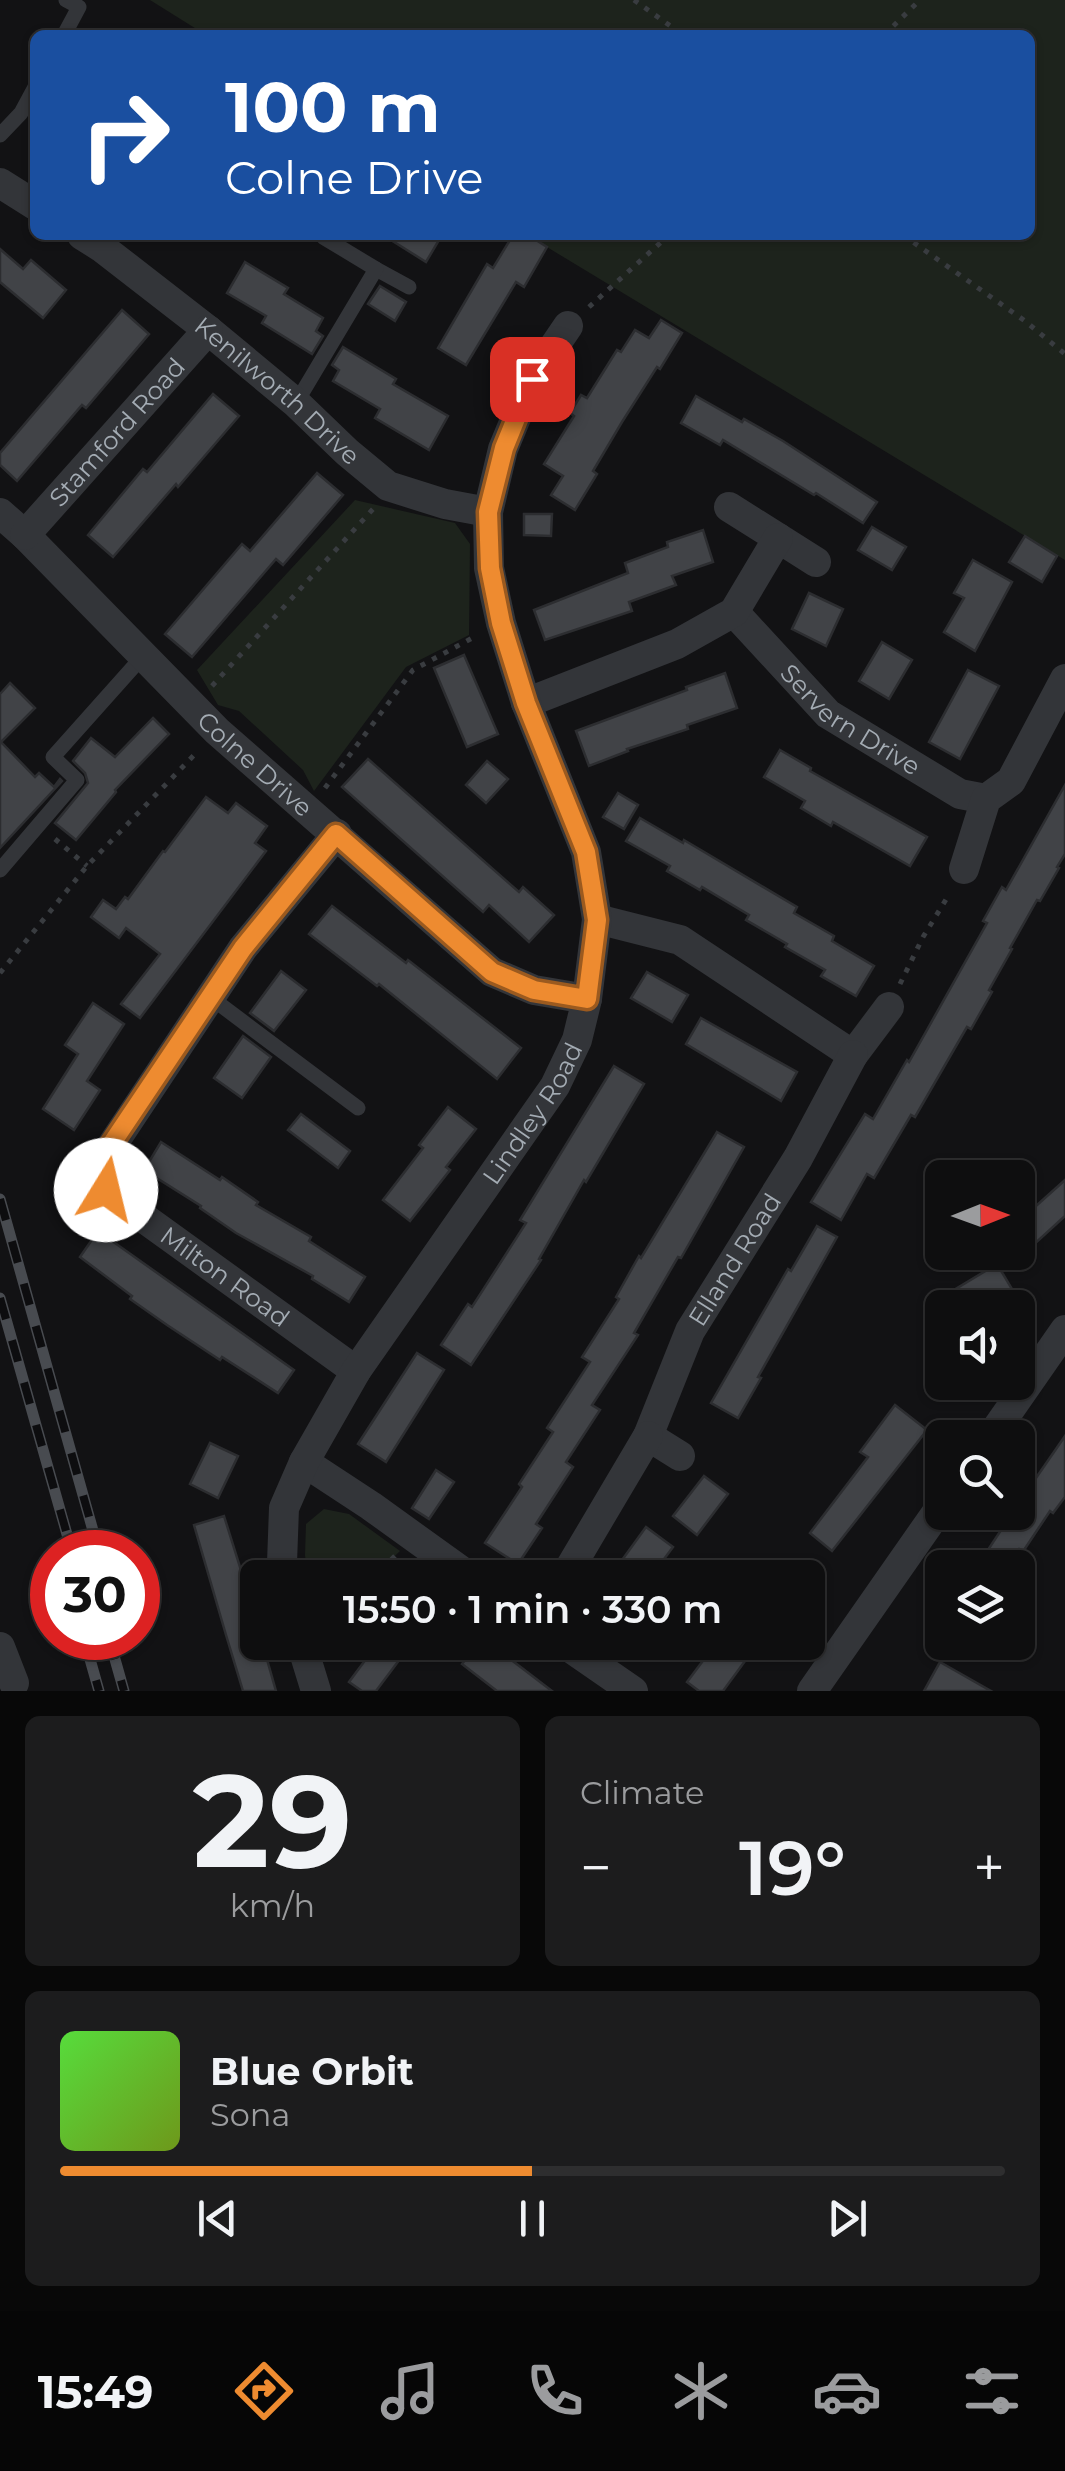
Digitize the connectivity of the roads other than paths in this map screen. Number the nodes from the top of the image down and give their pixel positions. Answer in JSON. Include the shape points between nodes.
{"nodes":[{"id":1,"x":66,"y":0,"type":"edge"},
{"id":2,"x":67,"y":30,"type":"edge"},
{"id":3,"x":30,"y":96,"type":"edge"},
{"id":4,"x":0,"y":135,"type":"edge"},
{"id":5,"x":0,"y":183,"type":"edge"},
{"id":6,"x":30,"y":202,"type":"edge"},
{"id":7,"x":99,"y":240,"type":"edge"},
{"id":8,"x":328,"y":240,"type":"edge"},
{"id":9,"x":376,"y":269,"type":"junction"},
{"id":10,"x":410,"y":287,"type":"dead end"},
{"id":11,"x":568,"y":326,"type":"road end"},
{"id":12,"x":208,"y":330,"type":"junction"},
{"id":13,"x":296,"y":404,"type":"junction"},
{"id":14,"x":729,"y":507,"type":"dead end"},
{"id":15,"x":488,"y":512,"type":"junction"},
{"id":16,"x":0,"y":513,"type":"edge"},
{"id":17,"x":25,"y":535,"type":"junction"},
{"id":18,"x":778,"y":538,"type":"junction"},
{"id":19,"x":816,"y":562,"type":"dead end"},
{"id":20,"x":734,"y":612,"type":"junction"},
{"id":21,"x":144,"y":655,"type":"junction"},
{"id":22,"x":1065,"y":678,"type":"edge"},
{"id":23,"x":526,"y":703,"type":"junction"},
{"id":24,"x":986,"y":799,"type":"junction"},
{"id":25,"x":336,"y":834,"type":"junction"},
{"id":26,"x":964,"y":868,"type":"road end"},
{"id":27,"x":0,"y":870,"type":"edge"},
{"id":28,"x":597,"y":920,"type":"junction"},
{"id":29,"x":210,"y":997,"type":"junction"},
{"id":30,"x":587,"y":999,"type":"junction"},
{"id":31,"x":889,"y":1007,"type":"road end"},
{"id":32,"x":852,"y":1055,"type":"junction"},
{"id":33,"x":358,"y":1108,"type":"dead end"},
{"id":34,"x":1065,"y":1330,"type":"edge"},
{"id":35,"x":356,"y":1372,"type":"junction"},
{"id":36,"x":1002,"y":1420,"type":"edge"},
{"id":37,"x":648,"y":1436,"type":"junction"},
{"id":38,"x":680,"y":1456,"type":"dead end"},
{"id":39,"x":304,"y":1462,"type":"junction"},
{"id":40,"x":925,"y":1530,"type":"edge"},
{"id":41,"x":282,"y":1560,"type":"edge"},
{"id":42,"x":446,"y":1560,"type":"edge"},
{"id":43,"x":575,"y":1560,"type":"edge"},
{"id":44,"x":309,"y":1660,"type":"edge"},
{"id":45,"x":588,"y":1660,"type":"edge"},
{"id":46,"x":819,"y":1688,"type":"edge"},
{"id":47,"x":316,"y":1691,"type":"edge"},
{"id":48,"x":632,"y":1691,"type":"edge"}],
"edges":[{"from":1,"to":2,"type":"lane","via":[[79,7]]},
{"from":3,"to":4,"type":"lane"},
{"from":5,"to":6,"type":"street"},
{"from":7,"to":12,"type":"street","name":"Kenilworth Drive"},
{"from":8,"to":9,"type":"lane"},
{"from":9,"to":10,"type":"lane"},
{"from":9,"to":13,"type":"lane"},
{"from":11,"to":15,"type":"street","name":"Lindley Road","via":[[532,379]]},
{"from":12,"to":13,"type":"street","name":"Kenilworth Drive"},
{"from":12,"to":17,"type":"street","name":"Stamford Road"},
{"from":13,"to":15,"type":"street","name":"Kenilworth Drive","via":[[388,486]]},
{"from":14,"to":18,"type":"street"},
{"from":15,"to":23,"type":"street","name":"Lindley Road","via":[[490,568]]},
{"from":16,"to":17,"type":"street","name":"Colne Drive"},
{"from":17,"to":21,"type":"street","name":"Colne Drive"},
{"from":18,"to":19,"type":"street"},
{"from":18,"to":20,"type":"street"},
{"from":20,"to":23,"type":"street","via":[[677,644]]},
{"from":20,"to":24,"type":"street","name":"Servern Drive","via":[[828,714],[960,794]]},
{"from":21,"to":25,"type":"street","name":"Colne Drive","via":[[218,731]]},
{"from":21,"to":27,"type":"lane","via":[[53,757],[77,780]]},
{"from":22,"to":24,"type":"street","via":[[1011,781]]},
{"from":23,"to":28,"type":"street","name":"Lindley Road","via":[[586,852]]},
{"from":24,"to":26,"type":"street"},
{"from":25,"to":29,"type":"street","name":"Milton Road"},
{"from":25,"to":30,"type":"street","name":"Colne Drive","via":[[492,972],[534,990]]},
{"from":28,"to":30,"type":"street","name":"Lindley Road"},
{"from":28,"to":32,"type":"street","via":[[680,940]]},
{"from":29,"to":33,"type":"lane"},
{"from":29,"to":35,"type":"street","name":"Milton Road","via":[[102,1158],[106,1190]]},
{"from":30,"to":35,"type":"street","name":"Lindley Road","via":[[578,1040],[555,1086]]},
{"from":31,"to":32,"type":"street","name":"Elland Road"},
{"from":32,"to":37,"type":"street","name":"Elland Road","via":[[798,1158],[690,1331]]},
{"from":34,"to":36,"type":"street"},
{"from":35,"to":39,"type":"street","name":"Lindley Road"},
{"from":37,"to":38,"type":"street"},
{"from":37,"to":43,"type":"street","name":"Elland Road"},
{"from":39,"to":41,"type":"street","name":"Lindley Road","via":[[284,1508]]},
{"from":39,"to":42,"type":"street"},
{"from":40,"to":46,"type":"street"},
{"from":44,"to":47,"type":"street"},
{"from":45,"to":48,"type":"street"}]}
